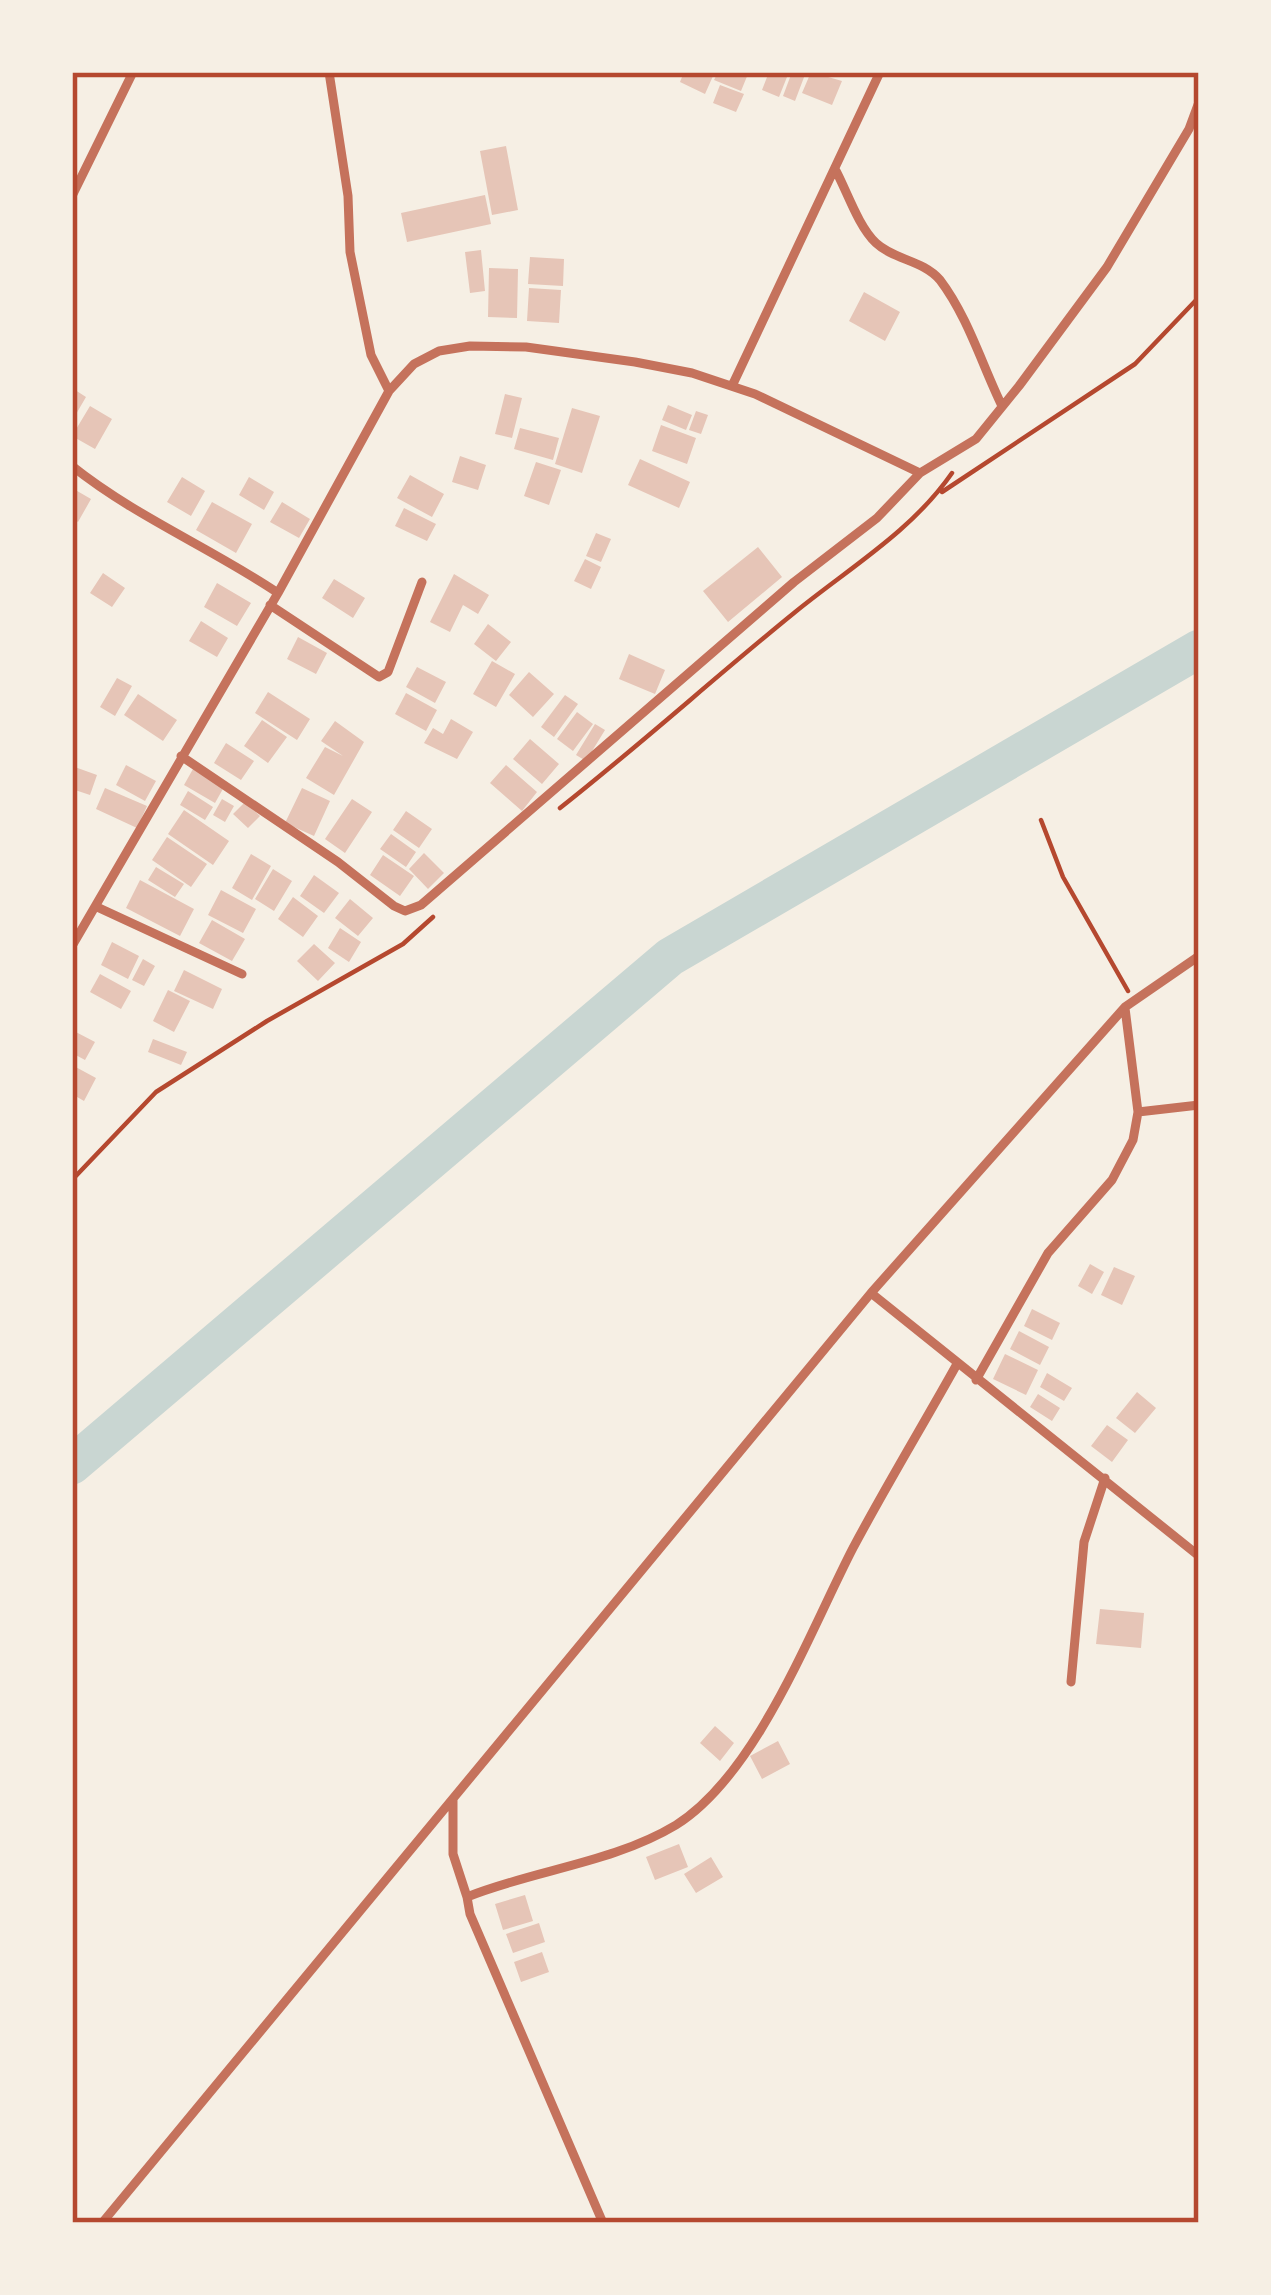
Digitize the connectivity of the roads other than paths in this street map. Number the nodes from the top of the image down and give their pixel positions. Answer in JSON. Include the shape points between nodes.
{"nodes":[{"id":1,"x":133,"y":72,"type":"edge"},
{"id":2,"x":329,"y":72,"type":"edge"},
{"id":3,"x":880,"y":72,"type":"edge"},
{"id":4,"x":1199,"y":102,"type":"edge"},
{"id":5,"x":835,"y":169,"type":"junction"},
{"id":6,"x":72,"y":196,"type":"edge"},
{"id":7,"x":732,"y":386,"type":"junction"},
{"id":8,"x":389,"y":391,"type":"junction"},
{"id":9,"x":1002,"y":406,"type":"junction"},
{"id":10,"x":72,"y":466,"type":"edge"},
{"id":11,"x":920,"y":473,"type":"junction"},
{"id":12,"x":422,"y":582,"type":"dead end"},
{"id":13,"x":278,"y":593,"type":"junction"},
{"id":14,"x":270,"y":605,"type":"junction"},
{"id":15,"x":181,"y":755,"type":"junction"},
{"id":16,"x":98,"y":907,"type":"junction"},
{"id":17,"x":72,"y":946,"type":"edge"},
{"id":18,"x":1199,"y":956,"type":"edge"},
{"id":19,"x":242,"y":974,"type":"dead end"},
{"id":20,"x":1130,"y":1004,"type":"junction"},
{"id":21,"x":1199,"y":1106,"type":"edge"},
{"id":22,"x":1138,"y":1112,"type":"junction"},
{"id":23,"x":871,"y":1293,"type":"junction"},
{"id":24,"x":957,"y":1364,"type":"junction"},
{"id":25,"x":976,"y":1380,"type":"junction"},
{"id":26,"x":1105,"y":1478,"type":"junction"},
{"id":27,"x":1199,"y":1556,"type":"edge"},
{"id":28,"x":1071,"y":1682,"type":"dead end"},
{"id":29,"x":453,"y":1799,"type":"junction"},
{"id":30,"x":467,"y":1898,"type":"junction"},
{"id":31,"x":102,"y":2223,"type":"edge"},
{"id":32,"x":602,"y":2223,"type":"edge"}],
"edges":[{"from":1,"to":6,"type":"street"},
{"from":2,"to":8,"type":"street","via":[[350,252],[371,355]]},
{"from":3,"to":5,"type":"street"},
{"from":4,"to":9,"type":"street","via":[[1107,267]]},
{"from":5,"to":7,"type":"street"},
{"from":5,"to":9,"type":"street","via":[[871,237],[940,281]]},
{"from":7,"to":8,"type":"street","via":[[635,362],[470,346],[414,364]]},
{"from":7,"to":11,"type":"street"},
{"from":8,"to":13,"type":"street"},
{"from":9,"to":11,"type":"street","via":[[976,439]]},
{"from":10,"to":13,"type":"street"},
{"from":11,"to":15,"type":"street","via":[[421,905],[394,906]]},
{"from":12,"to":14,"type":"street","via":[[388,672],[379,677]]},
{"from":13,"to":14,"type":"street"},
{"from":14,"to":15,"type":"street"},
{"from":15,"to":16,"type":"street"},
{"from":16,"to":17,"type":"street"},
{"from":16,"to":19,"type":"street"},
{"from":18,"to":20,"type":"street"},
{"from":20,"to":22,"type":"street"},
{"from":20,"to":23,"type":"street"},
{"from":21,"to":22,"type":"street"},
{"from":22,"to":25,"type":"street","via":[[1112,1180],[1048,1253]]},
{"from":23,"to":24,"type":"street"},
{"from":23,"to":29,"type":"street"},
{"from":24,"to":25,"type":"street"},
{"from":24,"to":30,"type":"street","via":[[752,1741],[714,1792],[676,1825],[618,1850]]},
{"from":25,"to":26,"type":"street"},
{"from":26,"to":27,"type":"street"},
{"from":26,"to":28,"type":"street","via":[[1084,1542]]},
{"from":29,"to":30,"type":"street","via":[[452,1854]]},
{"from":29,"to":31,"type":"street"},
{"from":30,"to":32,"type":"street"}]}
